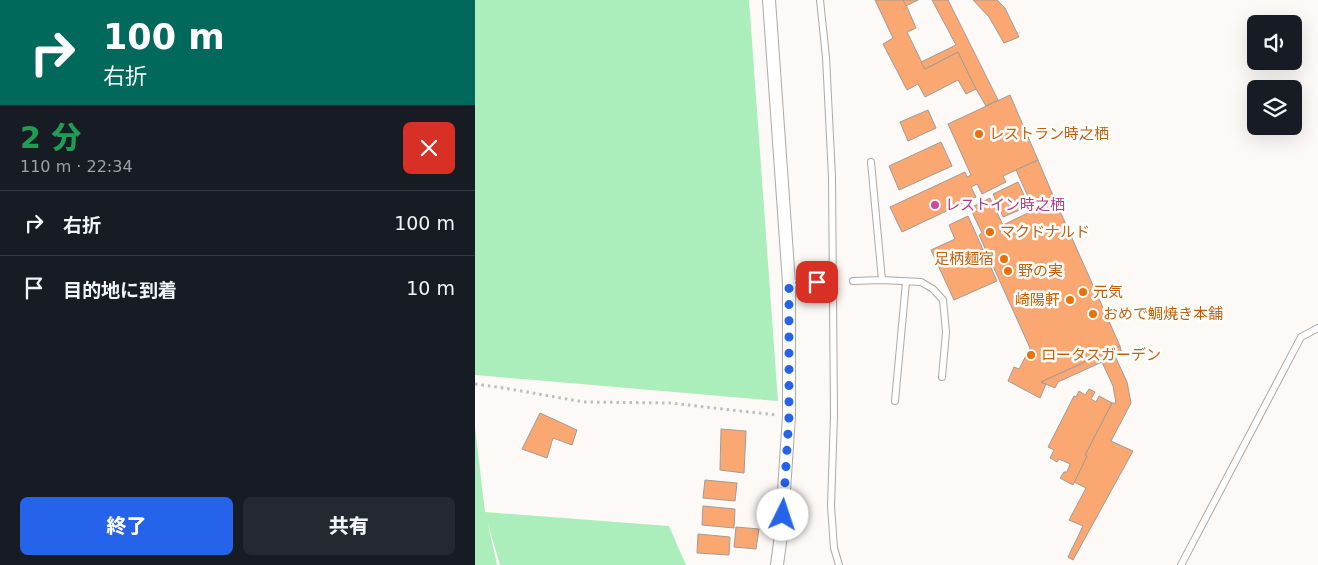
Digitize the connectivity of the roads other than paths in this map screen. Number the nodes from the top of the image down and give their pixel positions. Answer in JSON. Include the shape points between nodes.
{"nodes":[{"id":1,"x":769,"y":0,"type":"edge"},
{"id":2,"x":820,"y":0,"type":"edge"},
{"id":3,"x":871,"y":162,"type":"dead end"},
{"id":4,"x":882,"y":280,"type":"junction"},
{"id":5,"x":853,"y":281,"type":"dead end"},
{"id":6,"x":817,"y":282,"type":"dead end"},
{"id":7,"x":906,"y":282,"type":"junction"},
{"id":8,"x":789,"y":283,"type":"junction"},
{"id":9,"x":1318,"y":328,"type":"edge"},
{"id":10,"x":942,"y":377,"type":"dead end"},
{"id":11,"x":895,"y":401,"type":"dead end"},
{"id":12,"x":777,"y":565,"type":"edge"},
{"id":13,"x":839,"y":565,"type":"edge"},
{"id":14,"x":1181,"y":565,"type":"edge"}],
"edges":[{"from":1,"to":8,"type":"street"},
{"from":2,"to":13,"type":"lane","via":[[832,177],[834,415],[831,506],[834,548]]},
{"from":3,"to":4,"type":"lane"},
{"from":4,"to":5,"type":"lane"},
{"from":4,"to":7,"type":"lane"},
{"from":6,"to":8,"type":"lane"},
{"from":7,"to":10,"type":"lane","via":[[921,282],[943,300],[946,332]]},
{"from":7,"to":11,"type":"lane"},
{"from":8,"to":12,"type":"street","via":[[789,416]]},
{"from":9,"to":14,"type":"lane","via":[[1301,337]]}]}
